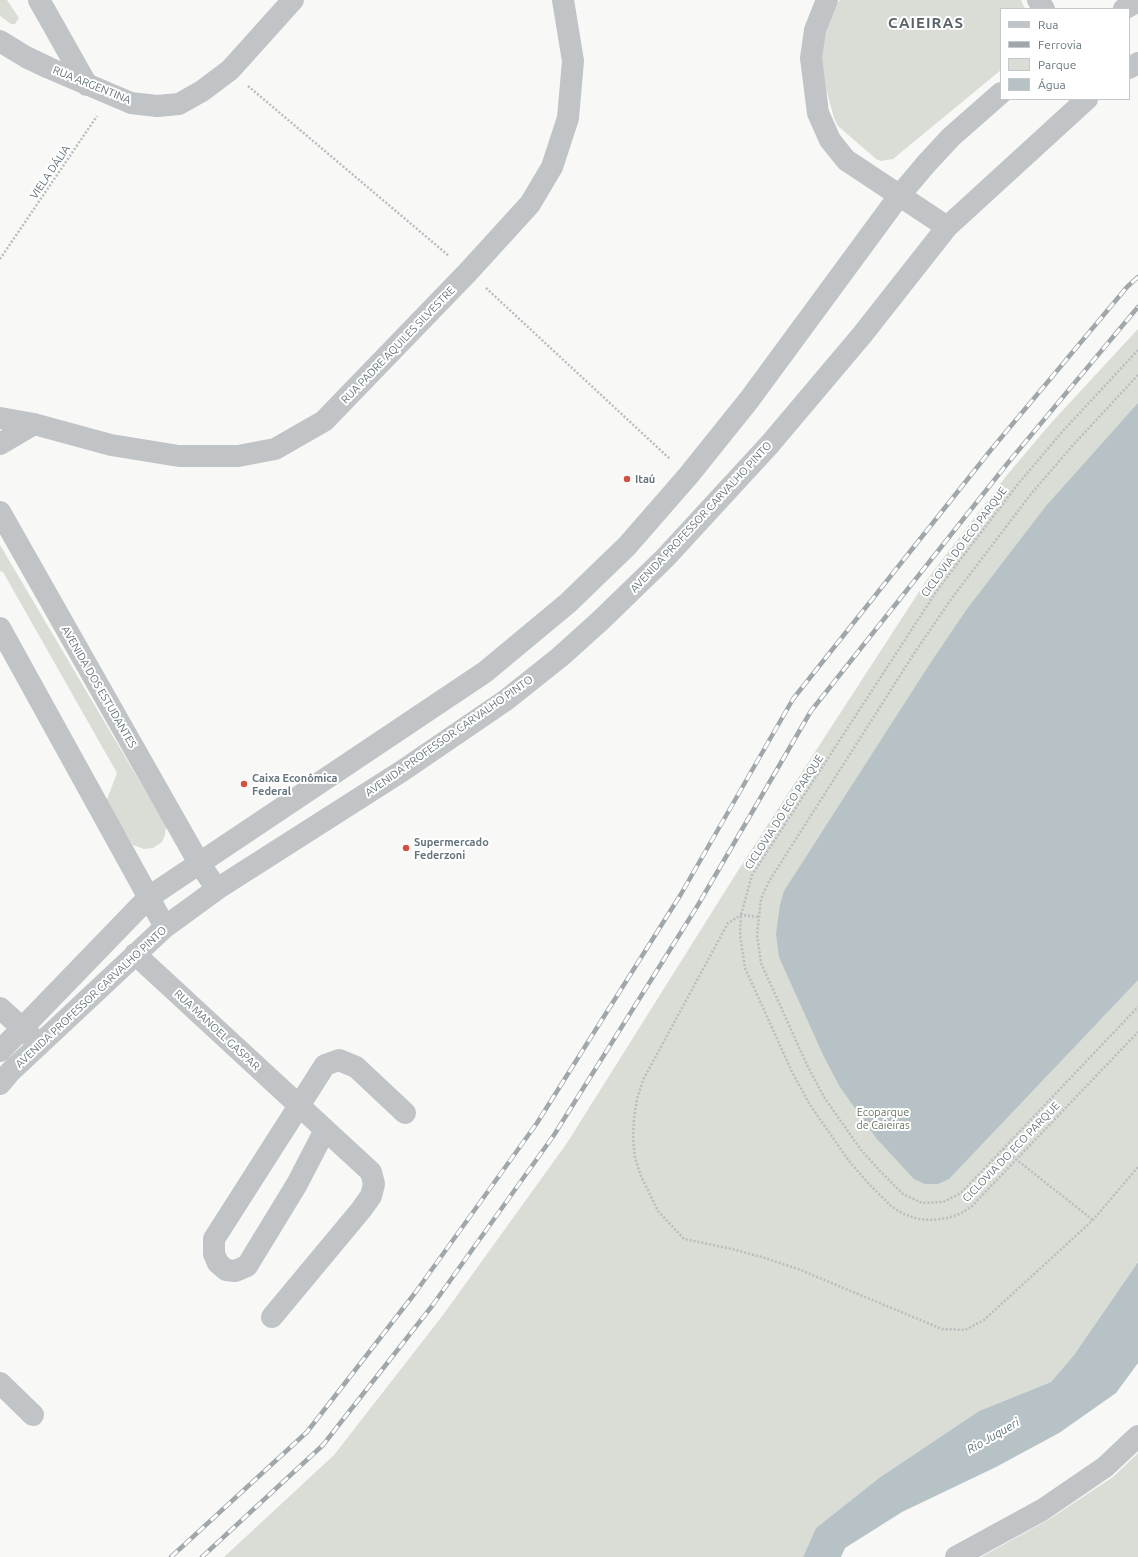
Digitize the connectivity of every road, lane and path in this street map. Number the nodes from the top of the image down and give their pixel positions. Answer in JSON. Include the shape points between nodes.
{"nodes":[{"id":1,"x":39,"y":0,"type":"edge"},
{"id":2,"x":293,"y":0,"type":"edge"},
{"id":3,"x":563,"y":0,"type":"edge"},
{"id":4,"x":827,"y":0,"type":"edge"},
{"id":5,"x":1138,"y":1,"type":"edge"},
{"id":6,"x":1126,"y":8,"type":"edge"},
{"id":7,"x":0,"y":41,"type":"edge"},
{"id":8,"x":87,"y":85,"type":"junction"},
{"id":9,"x":112,"y":94,"type":"junction"},
{"id":10,"x":1000,"y":94,"type":"edge"},
{"id":11,"x":1086,"y":100,"type":"edge"},
{"id":12,"x":899,"y":196,"type":"junction"},
{"id":13,"x":947,"y":226,"type":"junction"},
{"id":14,"x":0,"y":259,"type":"edge"},
{"id":15,"x":1138,"y":350,"type":"edge"},
{"id":16,"x":1138,"y":375,"type":"edge"},
{"id":17,"x":0,"y":418,"type":"edge"},
{"id":18,"x":34,"y":424,"type":"junction"},
{"id":19,"x":0,"y":444,"type":"edge"},
{"id":20,"x":0,"y":512,"type":"edge"},
{"id":21,"x":0,"y":628,"type":"edge"},
{"id":22,"x":198,"y":863,"type":"junction"},
{"id":23,"x":217,"y":889,"type":"junction"},
{"id":24,"x":149,"y":897,"type":"junction"},
{"id":25,"x":741,"y":915,"type":"junction"},
{"id":26,"x":758,"y":917,"type":"junction"},
{"id":27,"x":165,"y":927,"type":"junction"},
{"id":28,"x":135,"y":954,"type":"junction"},
{"id":29,"x":1138,"y":1007,"type":"edge"},
{"id":30,"x":0,"y":1008,"type":"edge"},
{"id":31,"x":22,"y":1028,"type":"junction"},
{"id":32,"x":1138,"y":1032,"type":"edge"},
{"id":33,"x":40,"y":1044,"type":"junction"},
{"id":34,"x":0,"y":1051,"type":"edge"},
{"id":35,"x":3,"y":1073,"type":"edge"},
{"id":36,"x":299,"y":1106,"type":"junction"},
{"id":37,"x":405,"y":1113,"type":"dead end"},
{"id":38,"x":326,"y":1130,"type":"junction"},
{"id":39,"x":1003,"y":1149,"type":"junction"},
{"id":40,"x":1017,"y":1158,"type":"junction"},
{"id":41,"x":1138,"y":1167,"type":"edge"},
{"id":42,"x":1093,"y":1220,"type":"junction"},
{"id":43,"x":272,"y":1317,"type":"dead end"},
{"id":44,"x":0,"y":1383,"type":"edge"},
{"id":45,"x":32,"y":1415,"type":"dead end"},
{"id":46,"x":1138,"y":1436,"type":"edge"},
{"id":47,"x":956,"y":1557,"type":"edge"}],
"edges":[{"from":1,"to":8,"type":"street"},
{"from":2,"to":9,"type":"street","name":"RUA ARGENTINA","via":[[230,70],[202,91],[178,104],[157,106],[131,103]]},
{"from":3,"to":18,"type":"street","name":"RUA PADRE AQUILES SILVESTRE","via":[[573,61],[568,118],[552,167],[530,204],[324,422],[275,449],[238,456],[179,456],[110,445]]},
{"from":4,"to":12,"type":"street","via":[[815,30],[810,58],[818,113],[830,140],[846,160]]},
{"from":5,"to":6,"type":"street"},
{"from":7,"to":8,"type":"street","name":"RUA ARGENTINA","via":[[26,57]]},
{"from":8,"to":9,"type":"street","name":"RUA ARGENTINA"},
{"from":9,"to":14,"type":"path","name":"VIELA DÁLIA"},
{"from":10,"to":12,"type":"street","name":"AVENIDA PROFESSOR CARVALHO PINTO","via":[[951,137]]},
{"from":11,"to":13,"type":"street","name":"AVENIDA PROFESSOR CARVALHO PINTO"},
{"from":12,"to":13,"type":"street"},
{"from":12,"to":22,"type":"street","name":"AVENIDA PROFESSOR CARVALHO PINTO","via":[[749,400],[688,476],[627,546],[568,603],[485,672]]},
{"from":13,"to":23,"type":"street","name":"AVENIDA PROFESSOR CARVALHO PINTO","via":[[862,334],[770,444],[665,558],[560,657],[506,700],[402,771]]},
{"from":15,"to":25,"type":"path","name":"CICLOVIA DO ECO PARQUE","via":[[1018,484],[938,589],[752,875]]},
{"from":16,"to":26,"type":"path","via":[[1031,494],[952,598],[768,883],[761,899]]},
{"from":17,"to":18,"type":"street","name":"RUA PADRE AQUILES SILVESTRE"},
{"from":18,"to":19,"type":"street"},
{"from":20,"to":22,"type":"street","name":"AVENIDA DOS ESTUDANTES"},
{"from":21,"to":24,"type":"street"},
{"from":22,"to":23,"type":"street","name":"AVENIDA DOS ESTUDANTES"},
{"from":22,"to":24,"type":"street","name":"AVENIDA PROFESSOR CARVALHO PINTO"},
{"from":23,"to":27,"type":"street","name":"AVENIDA PROFESSOR CARVALHO PINTO"},
{"from":24,"to":27,"type":"street"},
{"from":24,"to":31,"type":"street","name":"AVENIDA PROFESSOR CARVALHO PINTO"},
{"from":25,"to":26,"type":"path"},
{"from":25,"to":40,"type":"path","name":"CICLOVIA DO ECO PARQUE","via":[[741,946],[745,968],[792,1072],[830,1136],[848,1160],[892,1207],[918,1219],[933,1220],[960,1214],[972,1206]]},
{"from":25,"to":42,"type":"path","via":[[728,924],[643,1080],[636,1106],[633,1138],[640,1176],[658,1211],[684,1239],[732,1248],[798,1269],[942,1329],[954,1331],[965,1330],[984,1320]]},
{"from":26,"to":39,"type":"path","via":[[757,935],[761,963],[807,1065],[843,1126],[903,1194],[922,1203],[943,1202],[952,1198],[961,1193]]},
{"from":27,"to":28,"type":"street","name":"AVENIDA PROFESSOR CARVALHO PINTO"},
{"from":28,"to":33,"type":"street","name":"AVENIDA PROFESSOR CARVALHO PINTO"},
{"from":28,"to":36,"type":"street","name":"RUA MANOEL GASPAR"},
{"from":29,"to":39,"type":"path"},
{"from":30,"to":31,"type":"street"},
{"from":31,"to":33,"type":"street"},
{"from":31,"to":34,"type":"street","name":"AVENIDA PROFESSOR CARVALHO PINTO"},
{"from":32,"to":40,"type":"path","name":"CICLOVIA DO ECO PARQUE"},
{"from":33,"to":35,"type":"street","name":"AVENIDA PROFESSOR CARVALHO PINTO"},
{"from":36,"to":37,"type":"street","via":[[325,1065],[339,1060],[356,1067]]},
{"from":36,"to":38,"type":"street","name":"RUA MANOEL GASPAR"},
{"from":36,"to":38,"type":"street","via":[[214,1240],[214,1254],[218,1263],[226,1270],[235,1271],[247,1266],[297,1184]]},
{"from":38,"to":43,"type":"street","name":"RUA MANOEL GASPAR","via":[[371,1172],[374,1184],[371,1196]]},
{"from":39,"to":40,"type":"path"},
{"from":40,"to":42,"type":"path"},
{"from":41,"to":42,"type":"path"},
{"from":44,"to":45,"type":"street"},
{"from":46,"to":47,"type":"street","via":[[1105,1467],[1042,1510]]}]}
